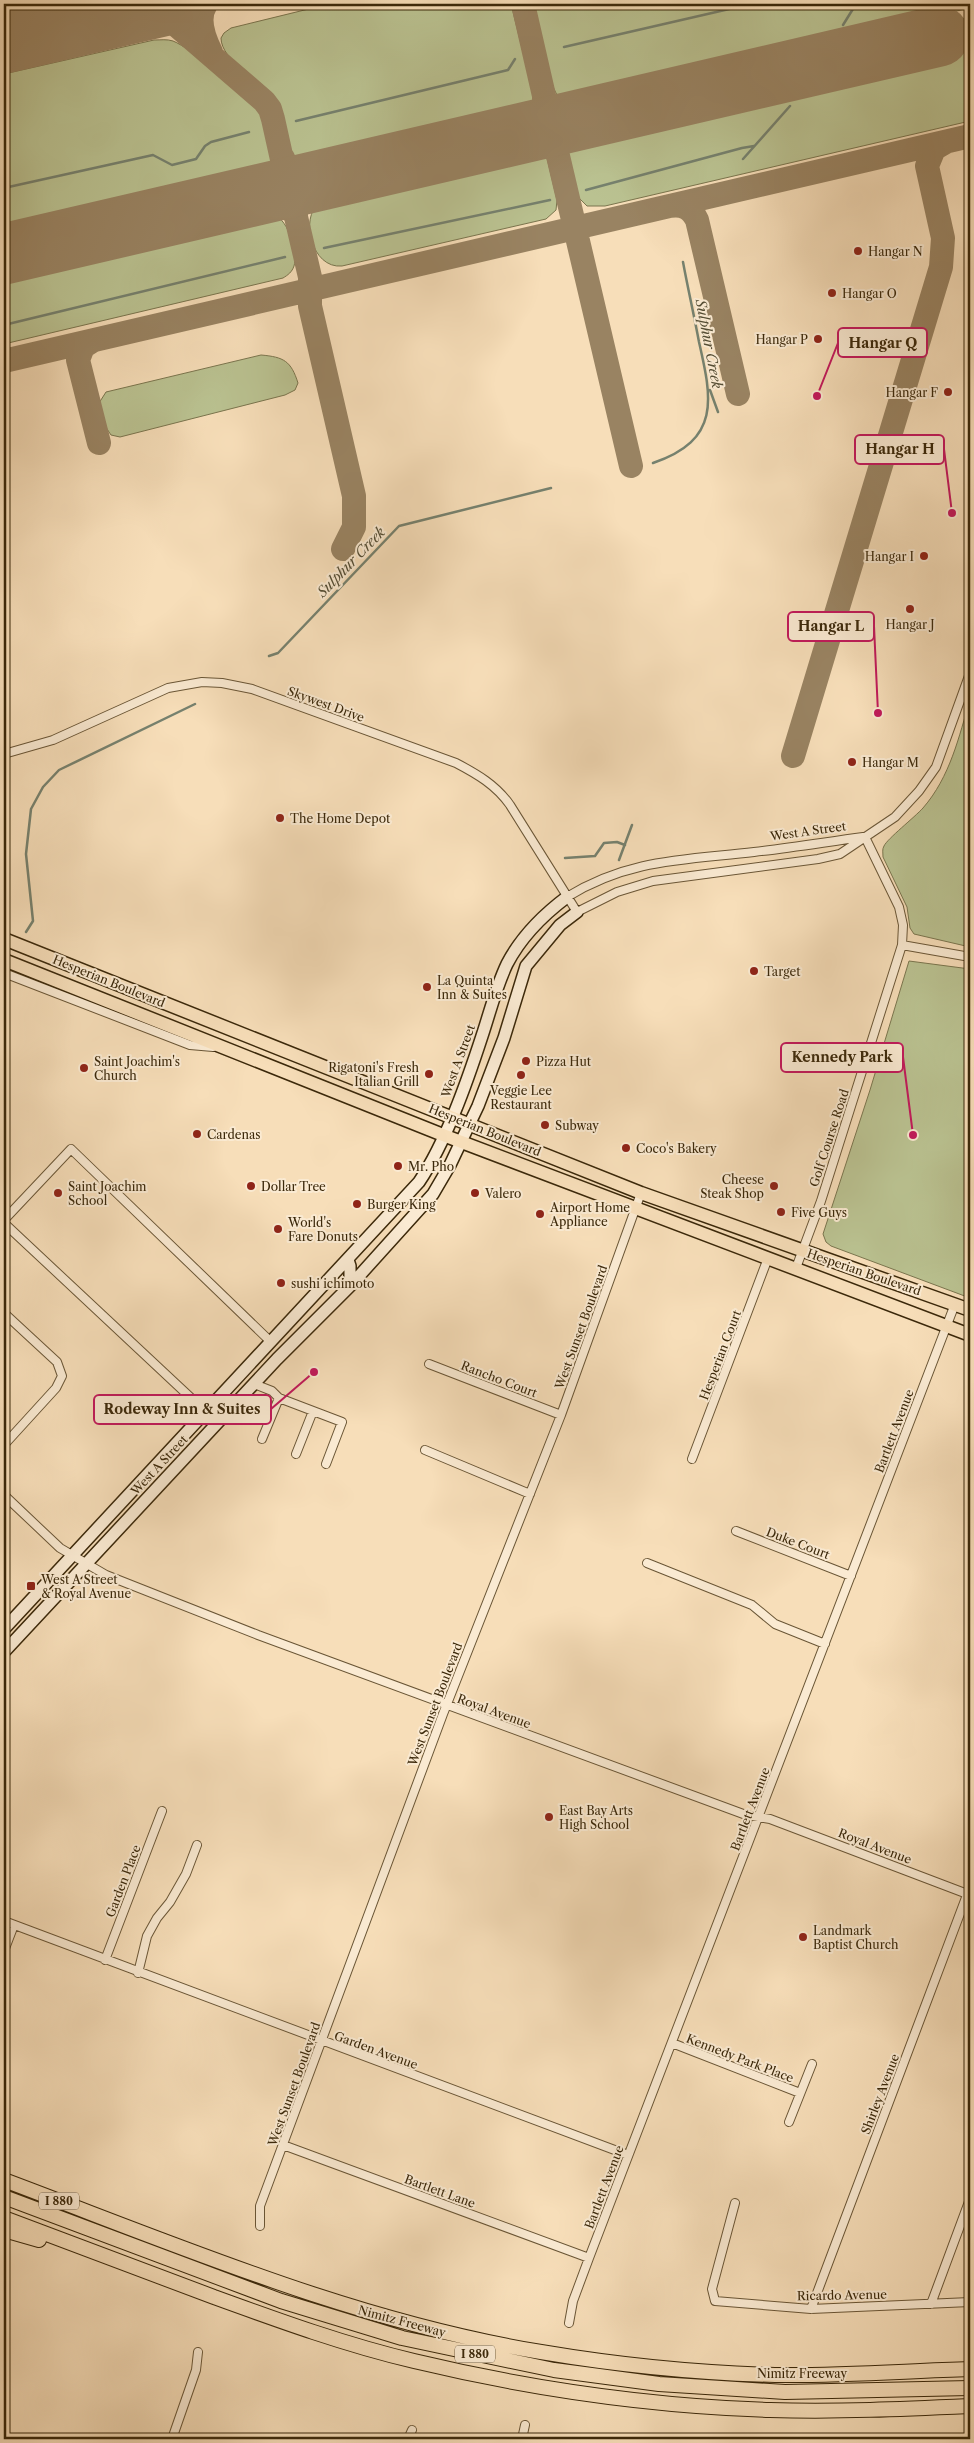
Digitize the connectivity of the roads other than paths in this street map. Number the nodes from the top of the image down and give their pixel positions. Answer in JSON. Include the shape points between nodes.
{"nodes":[{"id":1,"x":970,"y":673,"type":"edge"},
{"id":2,"x":4,"y":754,"type":"edge"},
{"id":3,"x":865,"y":837,"type":"junction"},
{"id":4,"x":567,"y":897,"type":"junction"},
{"id":5,"x":577,"y":912,"type":"junction"},
{"id":6,"x":4,"y":939,"type":"edge"},
{"id":7,"x":902,"y":945,"type":"junction"},
{"id":8,"x":970,"y":957,"type":"edge"},
{"id":9,"x":4,"y":960,"type":"edge"},
{"id":10,"x":4,"y":973,"type":"edge"},
{"id":11,"x":227,"y":1049,"type":"junction"},
{"id":12,"x":451,"y":1118,"type":"junction"},
{"id":13,"x":469,"y":1125,"type":"junction"},
{"id":14,"x":444,"y":1135,"type":"junction"},
{"id":15,"x":461,"y":1141,"type":"junction"},
{"id":16,"x":641,"y":1193,"type":"junction"},
{"id":17,"x":636,"y":1209,"type":"junction"},
{"id":18,"x":4,"y":1222,"type":"edge"},
{"id":19,"x":804,"y":1250,"type":"junction"},
{"id":20,"x":768,"y":1258,"type":"junction"},
{"id":21,"x":348,"y":1260,"type":"junction"},
{"id":22,"x":796,"y":1268,"type":"junction"},
{"id":23,"x":350,"y":1286,"type":"junction"},
{"id":24,"x":955,"y":1304,"type":"junction"},
{"id":25,"x":970,"y":1310,"type":"edge"},
{"id":26,"x":4,"y":1313,"type":"edge"},
{"id":27,"x":947,"y":1326,"type":"junction"},
{"id":28,"x":970,"y":1335,"type":"edge"},
{"id":29,"x":271,"y":1342,"type":"junction"},
{"id":30,"x":277,"y":1359,"type":"junction"},
{"id":31,"x":429,"y":1364,"type":"dead end"},
{"id":32,"x":254,"y":1384,"type":"junction"},
{"id":33,"x":279,"y":1398,"type":"junction"},
{"id":34,"x":313,"y":1411,"type":"junction"},
{"id":35,"x":206,"y":1412,"type":"junction"},
{"id":36,"x":561,"y":1415,"type":"junction"},
{"id":37,"x":262,"y":1438,"type":"dead end"},
{"id":38,"x":4,"y":1445,"type":"edge"},
{"id":39,"x":425,"y":1450,"type":"dead end"},
{"id":40,"x":296,"y":1454,"type":"dead end"},
{"id":41,"x":692,"y":1459,"type":"dead end"},
{"id":42,"x":326,"y":1464,"type":"dead end"},
{"id":43,"x":530,"y":1494,"type":"junction"},
{"id":44,"x":4,"y":1495,"type":"edge"},
{"id":45,"x":736,"y":1531,"type":"dead end"},
{"id":46,"x":73,"y":1555,"type":"junction"},
{"id":47,"x":87,"y":1563,"type":"junction"},
{"id":48,"x":647,"y":1563,"type":"dead end"},
{"id":49,"x":851,"y":1576,"type":"junction"},
{"id":50,"x":4,"y":1629,"type":"edge"},
{"id":51,"x":825,"y":1644,"type":"junction"},
{"id":52,"x":4,"y":1652,"type":"edge"},
{"id":53,"x":446,"y":1706,"type":"junction"},
{"id":54,"x":162,"y":1811,"type":"dead end"},
{"id":55,"x":759,"y":1817,"type":"junction"},
{"id":56,"x":197,"y":1845,"type":"dead end"},
{"id":57,"x":969,"y":1892,"type":"edge"},
{"id":58,"x":4,"y":1921,"type":"edge"},
{"id":59,"x":14,"y":1925,"type":"junction"},
{"id":60,"x":4,"y":1950,"type":"edge"},
{"id":61,"x":105,"y":1960,"type":"junction"},
{"id":62,"x":138,"y":1973,"type":"junction"},
{"id":63,"x":322,"y":2042,"type":"junction"},
{"id":64,"x":672,"y":2043,"type":"junction"},
{"id":65,"x":812,"y":2064,"type":"dead end"},
{"id":66,"x":800,"y":2094,"type":"junction"},
{"id":67,"x":790,"y":2122,"type":"dead end"},
{"id":68,"x":283,"y":2145,"type":"junction"},
{"id":69,"x":628,"y":2155,"type":"junction"},
{"id":70,"x":6,"y":2179,"type":"edge"},
{"id":71,"x":4,"y":2197,"type":"edge"},
{"id":72,"x":970,"y":2199,"type":"edge"},
{"id":73,"x":735,"y":2203,"type":"dead end"},
{"id":74,"x":4,"y":2218,"type":"edge"},
{"id":75,"x":260,"y":2226,"type":"dead end"},
{"id":76,"x":4,"y":2230,"type":"edge"},
{"id":77,"x":589,"y":2258,"type":"junction"},
{"id":78,"x":135,"y":2268,"type":"junction"},
{"id":79,"x":970,"y":2302,"type":"edge"},
{"id":80,"x":931,"y":2304,"type":"junction"},
{"id":81,"x":811,"y":2309,"type":"junction"},
{"id":82,"x":569,"y":2323,"type":"dead end"},
{"id":83,"x":198,"y":2352,"type":"dead end"},
{"id":84,"x":970,"y":2369,"type":"edge"},
{"id":85,"x":970,"y":2388,"type":"edge"},
{"id":86,"x":970,"y":2406,"type":"edge"},
{"id":87,"x":525,"y":2425,"type":"dead end"},
{"id":88,"x":412,"y":2430,"type":"dead end"},
{"id":89,"x":172,"y":2439,"type":"edge"},
{"id":90,"x":408,"y":2439,"type":"edge"},
{"id":91,"x":522,"y":2439,"type":"edge"}],
"edges":[{"from":1,"to":3,"type":"street","via":[[936,767],[900,812]]},
{"from":2,"to":4,"type":"street","name":"Skywest Drive","via":[[53,740],[168,688],[202,682],[243,687],[456,763],[484,779],[510,804]]},
{"from":3,"to":4,"type":"street","name":"West A Street","via":[[646,864],[606,876]]},
{"from":3,"to":5,"type":"street","name":"West A Street","via":[[840,854],[818,859],[653,881],[616,892]]},
{"from":3,"to":7,"type":"street","name":"Golf Course Road","via":[[899,907],[903,925]]},
{"from":4,"to":5,"type":"street","name":"Skywest Drive"},
{"from":4,"to":12,"type":"main road","name":"West A Street","via":[[533,927],[508,963]]},
{"from":5,"to":13,"type":"main road","name":"West A Street","via":[[560,925],[526,966],[504,1038]]},
{"from":6,"to":12,"type":"main road","name":"Hesperian Boulevard"},
{"from":7,"to":8,"type":"street"},
{"from":7,"to":19,"type":"street","name":"Golf Course Road"},
{"from":9,"to":11,"type":"main road","name":"Hesperian Boulevard"},
{"from":10,"to":11,"type":"street","name":"Hesperian Boulevard","via":[[190,1044]]},
{"from":11,"to":14,"type":"main road","name":"Hesperian Boulevard"},
{"from":12,"to":13,"type":"main road","name":"Hesperian Boulevard"},
{"from":12,"to":14,"type":"main road","name":"West A Street"},
{"from":13,"to":15,"type":"main road","name":"West A Street"},
{"from":13,"to":16,"type":"main road","name":"Hesperian Boulevard"},
{"from":14,"to":15,"type":"main road","name":"Hesperian Boulevard"},
{"from":14,"to":21,"type":"main road","name":"West A Street","via":[[419,1182]]},
{"from":15,"to":17,"type":"main road","name":"Hesperian Boulevard"},
{"from":15,"to":23,"type":"main road","name":"West A Street","via":[[433,1194]]},
{"from":16,"to":17,"type":"street","name":"West Sunset Boulevard"},
{"from":16,"to":19,"type":"main road","name":"Hesperian Boulevard"},
{"from":17,"to":20,"type":"main road","name":"Hesperian Boulevard"},
{"from":17,"to":36,"type":"street","name":"West Sunset Boulevard"},
{"from":18,"to":29,"type":"street","via":[[71,1149]]},
{"from":18,"to":35,"type":"street"},
{"from":19,"to":22,"type":"street","name":"Golf Course Road"},
{"from":19,"to":24,"type":"main road","name":"Hesperian Boulevard"},
{"from":20,"to":22,"type":"main road","name":"Hesperian Boulevard"},
{"from":20,"to":41,"type":"street","name":"Hesperian Court"},
{"from":21,"to":23,"type":"main road"},
{"from":21,"to":29,"type":"main road","name":"West A Street"},
{"from":22,"to":27,"type":"main road","name":"Hesperian Boulevard"},
{"from":23,"to":30,"type":"main road","name":"West A Street"},
{"from":24,"to":25,"type":"main road","name":"Hesperian Boulevard"},
{"from":24,"to":27,"type":"street","name":"Bartlett Avenue"},
{"from":26,"to":38,"type":"street","via":[[56,1362],[62,1376],[56,1388]]},
{"from":27,"to":28,"type":"main road","name":"Hesperian Boulevard"},
{"from":27,"to":49,"type":"street","name":"Bartlett Avenue"},
{"from":29,"to":30,"type":"main road"},
{"from":29,"to":35,"type":"main road","name":"West A Street"},
{"from":30,"to":32,"type":"main road","name":"West A Street"},
{"from":31,"to":36,"type":"street","name":"Rancho Court"},
{"from":32,"to":33,"type":"street","via":[[272,1391]]},
{"from":32,"to":47,"type":"main road","name":"West A Street"},
{"from":33,"to":34,"type":"street"},
{"from":33,"to":37,"type":"street"},
{"from":34,"to":40,"type":"street"},
{"from":34,"to":42,"type":"street","via":[[342,1422]]},
{"from":35,"to":46,"type":"main road","name":"West A Street"},
{"from":36,"to":43,"type":"street","name":"West Sunset Boulevard"},
{"from":39,"to":43,"type":"street"},
{"from":43,"to":53,"type":"street","name":"West Sunset Boulevard"},
{"from":44,"to":46,"type":"street","name":"Royal Avenue","via":[[60,1548]]},
{"from":45,"to":49,"type":"street","name":"Duke Court"},
{"from":46,"to":47,"type":"street","name":"Royal Avenue"},
{"from":46,"to":50,"type":"main road","name":"West A Street"},
{"from":47,"to":52,"type":"main road","name":"West A Street"},
{"from":47,"to":53,"type":"street","name":"Royal Avenue","via":[[106,1575],[239,1628]]},
{"from":48,"to":51,"type":"street","via":[[752,1604],[775,1624]]},
{"from":49,"to":51,"type":"street","name":"Bartlett Avenue"},
{"from":51,"to":55,"type":"street","name":"Bartlett Avenue"},
{"from":53,"to":55,"type":"street","name":"Royal Avenue"},
{"from":53,"to":63,"type":"street","name":"West Sunset Boulevard"},
{"from":54,"to":61,"type":"street","name":"Garden Place"},
{"from":55,"to":57,"type":"street","name":"Royal Avenue"},
{"from":55,"to":64,"type":"street","name":"Bartlett Avenue"},
{"from":56,"to":62,"type":"street","via":[[186,1874],[147,1936]]},
{"from":57,"to":81,"type":"street","name":"Shirley Avenue"},
{"from":58,"to":59,"type":"street","name":"Garden Avenue"},
{"from":59,"to":60,"type":"street"},
{"from":59,"to":61,"type":"street","name":"Garden Avenue"},
{"from":61,"to":62,"type":"street","name":"Garden Avenue"},
{"from":62,"to":63,"type":"street","name":"Garden Avenue"},
{"from":63,"to":68,"type":"street","name":"West Sunset Boulevard"},
{"from":63,"to":69,"type":"street","name":"Garden Avenue"},
{"from":64,"to":66,"type":"street","name":"Kennedy Park Place"},
{"from":64,"to":69,"type":"street","name":"Bartlett Avenue"},
{"from":65,"to":66,"type":"street","name":"Kennedy Park Place"},
{"from":66,"to":67,"type":"street","name":"Kennedy Park Place"},
{"from":68,"to":75,"type":"street","name":"West Sunset Boulevard","via":[[260,2206]]},
{"from":68,"to":77,"type":"street","name":"Bartlett Lane"},
{"from":69,"to":77,"type":"street","name":"Bartlett Avenue"},
{"from":70,"to":84,"type":"highway","name":"Nimitz Freeway","number":"I 880","via":[[305,2293],[424,2327],[540,2352],[658,2368],[776,2375]]},
{"from":71,"to":85,"type":"highway","number":"I 880","via":[[280,2301],[402,2338],[554,2370],[659,2384],[784,2392]]},
{"from":72,"to":80,"type":"street"},
{"from":73,"to":81,"type":"street","name":"Ricardo Avenue","via":[[712,2289],[715,2301]]},
{"from":74,"to":78,"type":"highway","number":"I 880"},
{"from":76,"to":78,"type":"highway"},
{"from":77,"to":82,"type":"street","name":"Bartlett Avenue","via":[[573,2301]]},
{"from":78,"to":86,"type":"highway","number":"I 880","via":[[350,2344],[531,2386],[723,2408],[835,2410]]},
{"from":79,"to":80,"type":"street","name":"Ricardo Avenue"},
{"from":80,"to":81,"type":"street","name":"Ricardo Avenue"},
{"from":83,"to":89,"type":"street","via":[[196,2370]]},
{"from":87,"to":91,"type":"street"},
{"from":88,"to":90,"type":"street"}]}
